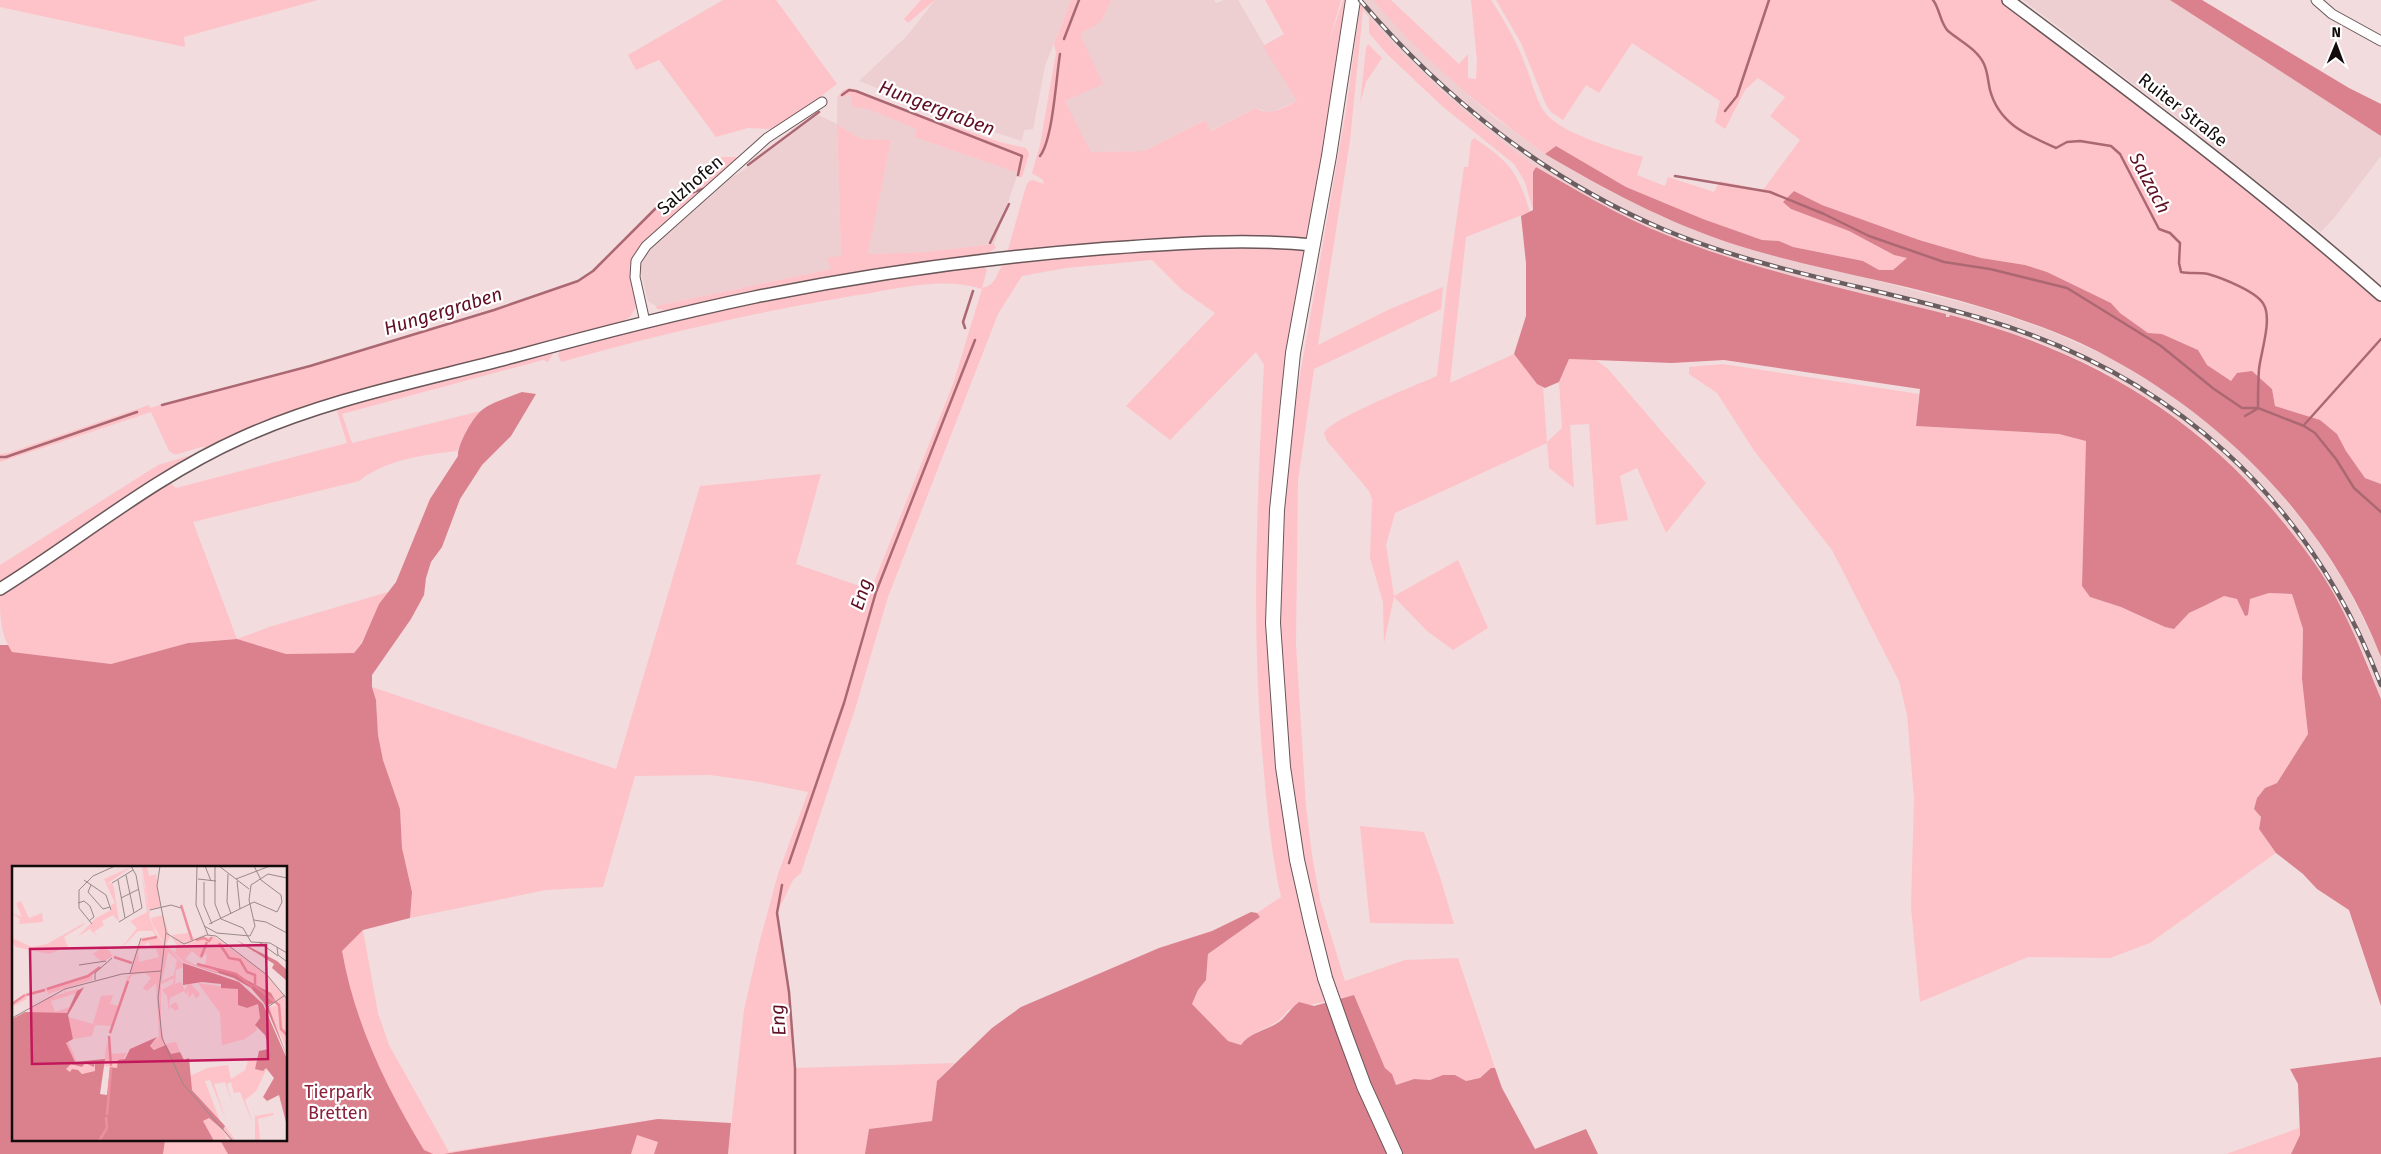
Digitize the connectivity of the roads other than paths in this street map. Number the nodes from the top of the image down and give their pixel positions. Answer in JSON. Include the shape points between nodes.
{"nodes":[{"id":1,"x":1353,"y":0,"type":"edge"},
{"id":2,"x":2008,"y":0,"type":"edge"},
{"id":3,"x":2316,"y":0,"type":"edge"},
{"id":4,"x":2381,"y":42,"type":"edge"},
{"id":5,"x":822,"y":102,"type":"dead end"},
{"id":6,"x":1313,"y":245,"type":"junction"},
{"id":7,"x":2381,"y":295,"type":"edge"},
{"id":8,"x":645,"y":322,"type":"junction"},
{"id":9,"x":0,"y":589,"type":"edge"},
{"id":10,"x":1395,"y":1154,"type":"edge"}],
"edges":[{"from":1,"to":6,"type":"main road"},
{"from":2,"to":7,"type":"street","name":"Ruiter Straße","via":[[2163,116]]},
{"from":3,"to":4,"type":"street","via":[[2332,14]]},
{"from":5,"to":8,"type":"street","name":"Salzhofen","via":[[768,138],[646,246],[636,261],[635,277]]},
{"from":6,"to":8,"type":"street","via":[[1177,244],[998,258],[841,281]]},
{"from":6,"to":10,"type":"main road","via":[[1293,353],[1277,510],[1273,623],[1283,767],[1297,860],[1325,978],[1364,1086]]},
{"from":8,"to":9,"type":"street","via":[[338,403],[241,438],[157,483]]}]}
